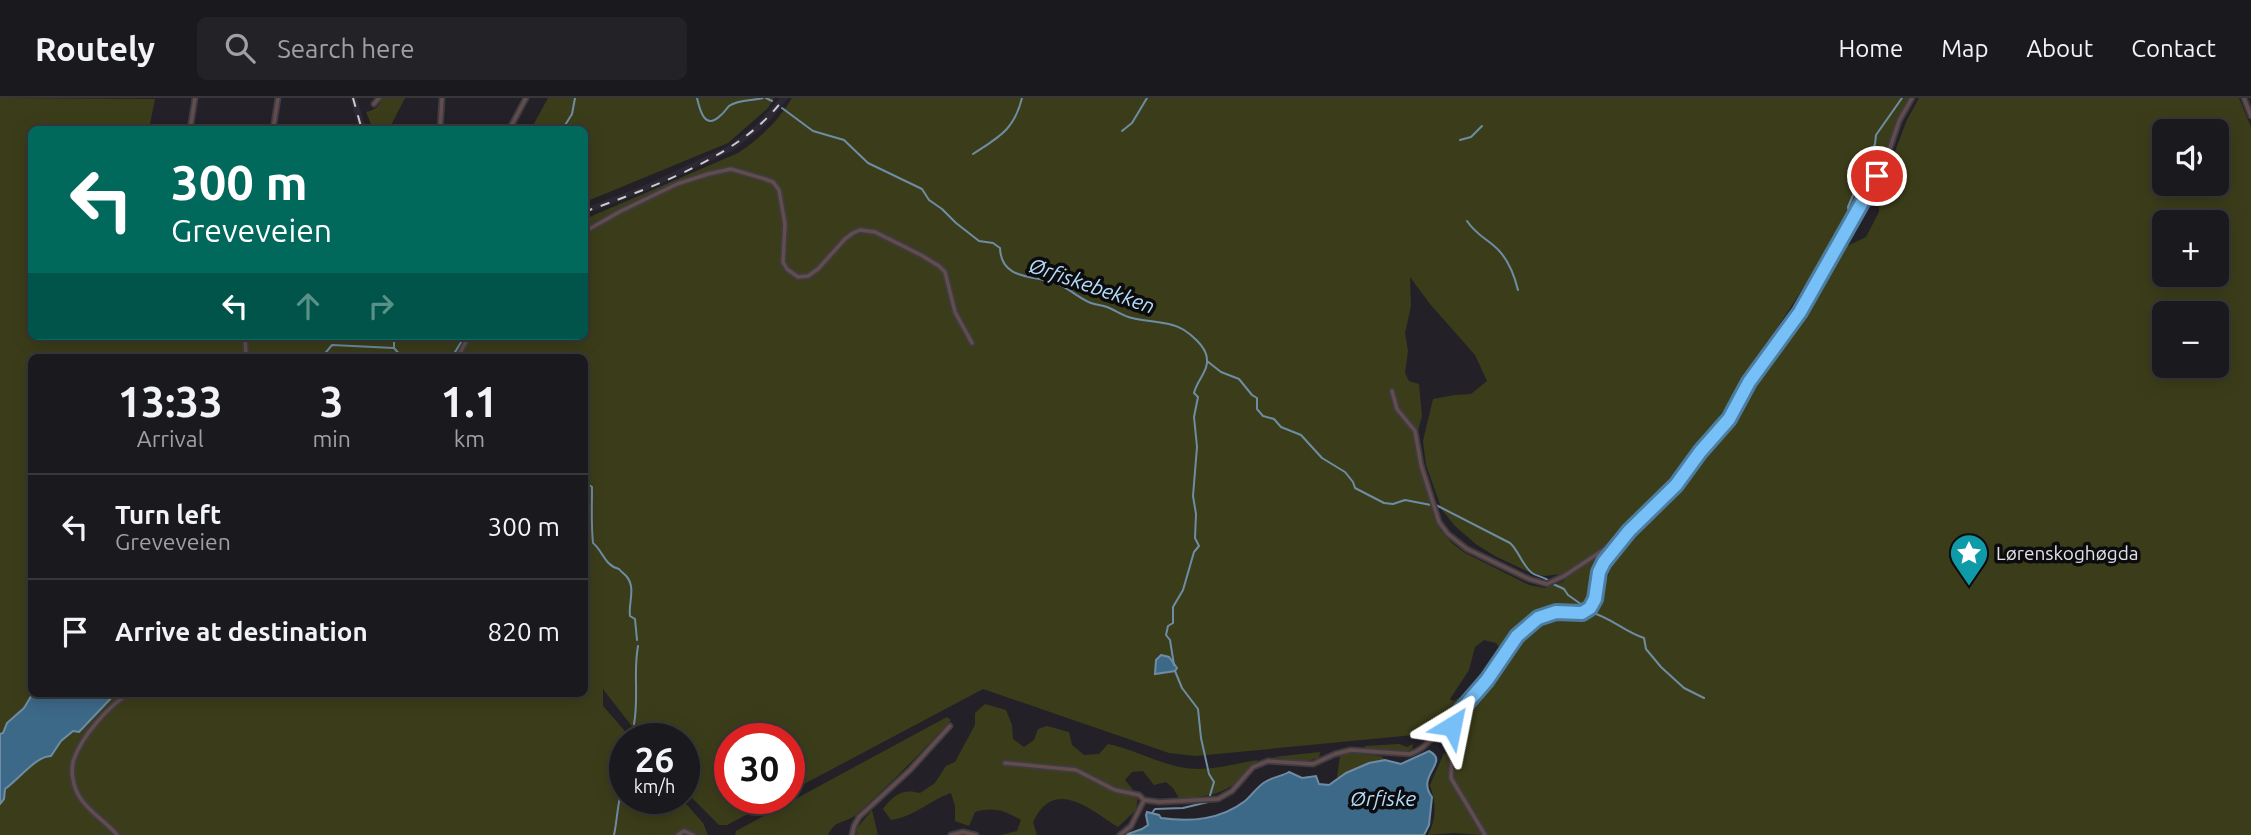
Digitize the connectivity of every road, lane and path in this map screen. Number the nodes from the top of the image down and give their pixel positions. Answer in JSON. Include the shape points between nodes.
{"nodes":[{"id":1,"x":195,"y":98,"type":"edge"},
{"id":2,"x":278,"y":98,"type":"edge"},
{"id":3,"x":379,"y":98,"type":"edge"},
{"id":4,"x":442,"y":98,"type":"edge"},
{"id":5,"x":526,"y":98,"type":"edge"},
{"id":6,"x":1912,"y":98,"type":"edge"},
{"id":7,"x":2244,"y":98,"type":"edge"},
{"id":8,"x":374,"y":104,"type":"dead end"},
{"id":9,"x":2251,"y":116,"type":"edge"},
{"id":10,"x":191,"y":126,"type":"edge"},
{"id":11,"x":273,"y":126,"type":"edge"},
{"id":12,"x":440,"y":126,"type":"edge"},
{"id":13,"x":511,"y":126,"type":"edge"},
{"id":14,"x":588,"y":230,"type":"edge"},
{"id":15,"x":972,"y":343,"type":"dead end"},
{"id":16,"x":1392,"y":391,"type":"dead end"},
{"id":17,"x":1624,"y":536,"type":"junction"},
{"id":18,"x":123,"y":697,"type":"edge"},
{"id":19,"x":1452,"y":721,"type":"junction"},
{"id":20,"x":950,"y":726,"type":"dead end"},
{"id":21,"x":1005,"y":763,"type":"dead end"},
{"id":22,"x":1146,"y":801,"type":"junction"},
{"id":23,"x":117,"y":835,"type":"edge"},
{"id":24,"x":678,"y":835,"type":"edge"},
{"id":25,"x":693,"y":835,"type":"edge"},
{"id":26,"x":852,"y":835,"type":"edge"},
{"id":27,"x":951,"y":835,"type":"edge"},
{"id":28,"x":976,"y":835,"type":"edge"},
{"id":29,"x":1120,"y":835,"type":"edge"},
{"id":30,"x":1485,"y":835,"type":"edge"}],
"edges":[{"from":1,"to":10,"type":"street"},
{"from":2,"to":11,"type":"street"},
{"from":3,"to":8,"type":"street"},
{"from":4,"to":12,"type":"street"},
{"from":5,"to":13,"type":"street"},
{"from":6,"to":17,"type":"street","via":[[1886,160],[1795,320],[1749,382],[1724,426],[1676,485]]},
{"from":7,"to":9,"type":"street"},
{"from":14,"to":15,"type":"street","via":[[677,184],[708,174],[731,169],[765,178],[779,190],[787,269],[798,277],[808,275],[853,233],[875,232],[945,272],[955,312]]},
{"from":16,"to":17,"type":"street","via":[[1397,409],[1415,431],[1439,522],[1467,550],[1543,583],[1554,582]]},
{"from":17,"to":19,"type":"street","via":[[1601,565],[1590,608],[1538,618],[1517,636]]},
{"from":18,"to":23,"type":"street","via":[[101,718],[74,760],[72,773],[79,796]]},
{"from":19,"to":22,"type":"street","via":[[1410,754],[1351,750],[1312,764],[1273,760],[1256,765],[1218,799]]},
{"from":19,"to":30,"type":"street","via":[[1451,778]]},
{"from":20,"to":26,"type":"street","via":[[859,817]]},
{"from":21,"to":22,"type":"street","via":[[1076,770]]},
{"from":22,"to":29,"type":"street"},
{"from":24,"to":25,"type":"street","via":[[684,831]]},
{"from":27,"to":28,"type":"street"}]}
